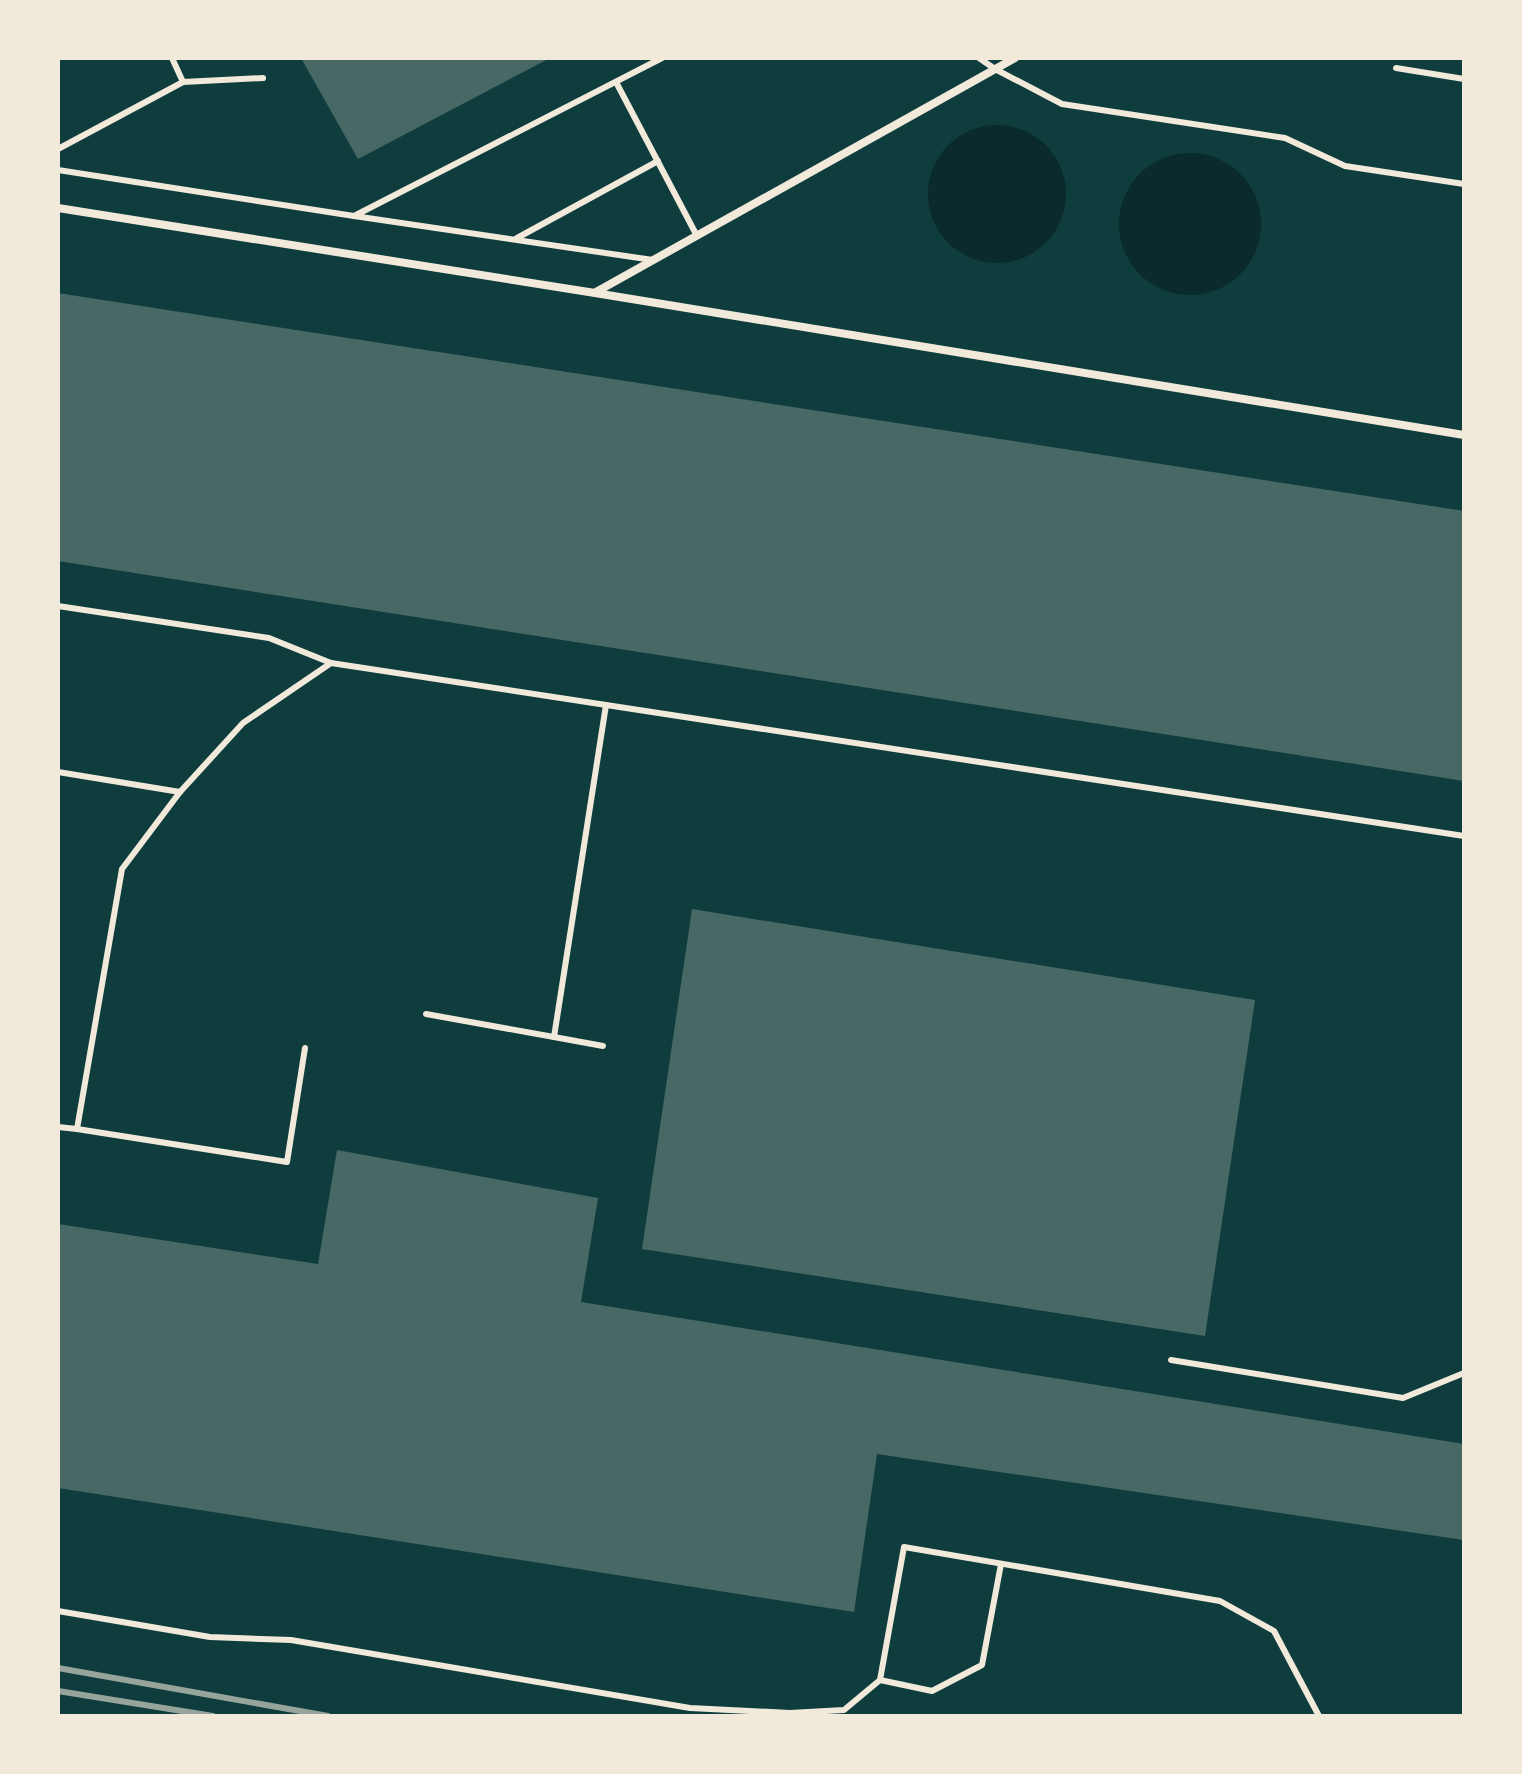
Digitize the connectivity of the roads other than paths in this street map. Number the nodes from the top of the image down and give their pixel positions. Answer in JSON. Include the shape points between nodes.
{"nodes":[{"id":1,"x":172,"y":58,"type":"edge"},
{"id":2,"x":662,"y":58,"type":"edge"},
{"id":3,"x":979,"y":58,"type":"edge"},
{"id":4,"x":1015,"y":58,"type":"edge"},
{"id":5,"x":1396,"y":68,"type":"dead end"},
{"id":6,"x":995,"y":69,"type":"junction"},
{"id":7,"x":263,"y":78,"type":"dead end"},
{"id":8,"x":1464,"y":79,"type":"edge"},
{"id":9,"x":183,"y":82,"type":"junction"},
{"id":10,"x":616,"y":82,"type":"junction"},
{"id":11,"x":58,"y":149,"type":"edge"},
{"id":12,"x":658,"y":161,"type":"junction"},
{"id":13,"x":58,"y":170,"type":"edge"},
{"id":14,"x":1464,"y":184,"type":"edge"},
{"id":15,"x":58,"y":208,"type":"edge"},
{"id":16,"x":354,"y":216,"type":"junction"},
{"id":17,"x":697,"y":236,"type":"junction"},
{"id":18,"x":515,"y":239,"type":"junction"},
{"id":19,"x":654,"y":260,"type":"junction"},
{"id":20,"x":595,"y":293,"type":"junction"},
{"id":21,"x":1464,"y":435,"type":"edge"},
{"id":22,"x":58,"y":606,"type":"edge"},
{"id":23,"x":331,"y":663,"type":"junction"},
{"id":24,"x":606,"y":705,"type":"junction"},
{"id":25,"x":58,"y":772,"type":"edge"},
{"id":26,"x":180,"y":792,"type":"junction"},
{"id":27,"x":1464,"y":836,"type":"edge"},
{"id":28,"x":426,"y":1014,"type":"dead end"},
{"id":29,"x":554,"y":1037,"type":"junction"},
{"id":30,"x":603,"y":1046,"type":"dead end"},
{"id":31,"x":305,"y":1048,"type":"dead end"},
{"id":32,"x":58,"y":1127,"type":"edge"},
{"id":33,"x":77,"y":1129,"type":"junction"},
{"id":34,"x":1171,"y":1360,"type":"dead end"},
{"id":35,"x":1464,"y":1373,"type":"edge"},
{"id":36,"x":1001,"y":1564,"type":"junction"},
{"id":37,"x":58,"y":1611,"type":"edge"},
{"id":38,"x":880,"y":1680,"type":"junction"},
{"id":39,"x":1319,"y":1716,"type":"edge"}],
"edges":[{"from":1,"to":9,"type":"lane"},
{"from":2,"to":10,"type":"lane"},
{"from":3,"to":6,"type":"lane"},
{"from":4,"to":6,"type":"street"},
{"from":5,"to":8,"type":"lane"},
{"from":6,"to":14,"type":"lane","via":[[1062,104],[1285,138],[1345,166]]},
{"from":6,"to":17,"type":"street"},
{"from":7,"to":9,"type":"lane"},
{"from":9,"to":11,"type":"lane"},
{"from":10,"to":12,"type":"lane"},
{"from":10,"to":16,"type":"lane"},
{"from":12,"to":17,"type":"lane"},
{"from":12,"to":18,"type":"lane"},
{"from":13,"to":16,"type":"lane"},
{"from":15,"to":20,"type":"street"},
{"from":16,"to":18,"type":"lane"},
{"from":17,"to":19,"type":"street"},
{"from":18,"to":19,"type":"lane"},
{"from":19,"to":20,"type":"street"},
{"from":20,"to":21,"type":"street"},
{"from":22,"to":23,"type":"lane","via":[[269,638]]},
{"from":23,"to":24,"type":"lane"},
{"from":23,"to":26,"type":"lane","via":[[243,723]]},
{"from":24,"to":27,"type":"lane"},
{"from":24,"to":29,"type":"lane"},
{"from":25,"to":26,"type":"lane"},
{"from":26,"to":33,"type":"lane","via":[[122,869]]},
{"from":28,"to":29,"type":"lane"},
{"from":29,"to":30,"type":"lane"},
{"from":31,"to":33,"type":"lane","via":[[287,1162]]},
{"from":32,"to":33,"type":"lane"},
{"from":34,"to":35,"type":"lane","via":[[1403,1398]]},
{"from":36,"to":38,"type":"lane","via":[[982,1665],[932,1691]]},
{"from":36,"to":38,"type":"lane","via":[[904,1547]]},
{"from":36,"to":39,"type":"lane","via":[[1220,1601],[1274,1631]]},
{"from":37,"to":38,"type":"lane","via":[[210,1637],[291,1640],[690,1708],[844,1710]]}]}
